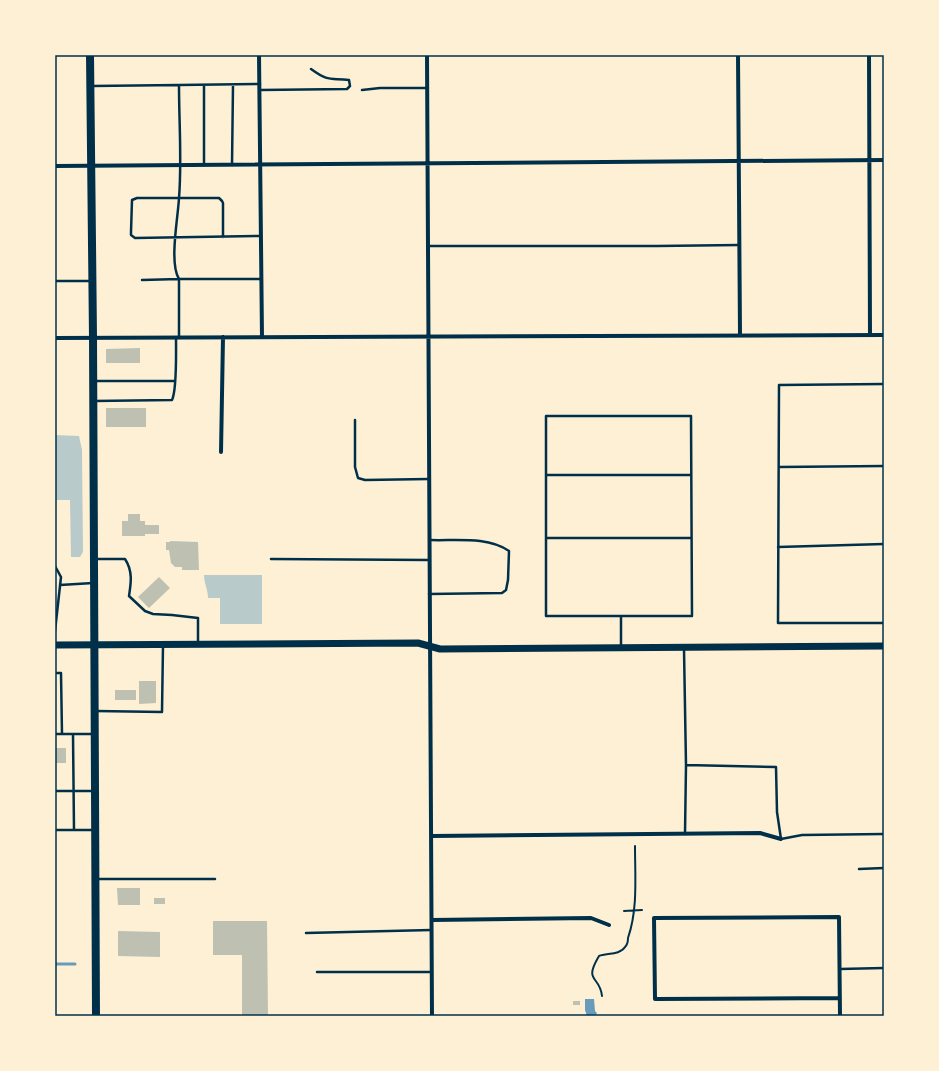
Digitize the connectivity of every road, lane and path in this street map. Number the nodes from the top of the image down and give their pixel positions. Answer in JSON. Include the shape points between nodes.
{"nodes":[{"id":1,"x":90,"y":55,"type":"edge"},
{"id":2,"x":259,"y":55,"type":"edge"},
{"id":3,"x":427,"y":55,"type":"edge"},
{"id":4,"x":738,"y":55,"type":"edge"},
{"id":5,"x":869,"y":55,"type":"edge"},
{"id":6,"x":311,"y":69,"type":"dead end"},
{"id":7,"x":260,"y":84,"type":"junction"},
{"id":8,"x":179,"y":85,"type":"junction"},
{"id":9,"x":204,"y":85,"type":"junction"},
{"id":10,"x":233,"y":85,"type":"junction"},
{"id":11,"x":90,"y":86,"type":"junction"},
{"id":12,"x":427,"y":88,"type":"junction"},
{"id":13,"x":260,"y":90,"type":"junction"},
{"id":14,"x":362,"y":90,"type":"dead end"},
{"id":15,"x":870,"y":160,"type":"junction"},
{"id":16,"x":884,"y":160,"type":"edge"},
{"id":17,"x":739,"y":161,"type":"junction"},
{"id":18,"x":428,"y":163,"type":"junction"},
{"id":19,"x":204,"y":165,"type":"junction"},
{"id":20,"x":232,"y":165,"type":"junction"},
{"id":21,"x":261,"y":165,"type":"junction"},
{"id":22,"x":55,"y":166,"type":"edge"},
{"id":23,"x":92,"y":166,"type":"junction"},
{"id":24,"x":180,"y":166,"type":"junction"},
{"id":25,"x":180,"y":198,"type":"junction"},
{"id":26,"x":260,"y":236,"type":"junction"},
{"id":27,"x":175,"y":237,"type":"junction"},
{"id":28,"x":223,"y":237,"type":"junction"},
{"id":29,"x":739,"y":245,"type":"junction"},
{"id":30,"x":428,"y":246,"type":"junction"},
{"id":31,"x":142,"y":280,"type":"dead end"},
{"id":32,"x":179,"y":280,"type":"junction"},
{"id":33,"x":262,"y":280,"type":"junction"},
{"id":34,"x":55,"y":281,"type":"edge"},
{"id":35,"x":93,"y":281,"type":"junction"},
{"id":36,"x":870,"y":335,"type":"junction"},
{"id":37,"x":884,"y":335,"type":"edge"},
{"id":38,"x":428,"y":336,"type":"junction"},
{"id":39,"x":740,"y":336,"type":"junction"},
{"id":40,"x":178,"y":337,"type":"junction"},
{"id":41,"x":222,"y":337,"type":"junction"},
{"id":42,"x":262,"y":337,"type":"junction"},
{"id":43,"x":55,"y":338,"type":"edge"},
{"id":44,"x":93,"y":338,"type":"junction"},
{"id":45,"x":93,"y":381,"type":"junction"},
{"id":46,"x":175,"y":381,"type":"junction"},
{"id":47,"x":884,"y":384,"type":"edge"},
{"id":48,"x":93,"y":401,"type":"junction"},
{"id":49,"x":355,"y":420,"type":"dead end"},
{"id":50,"x":221,"y":452,"type":"dead end"},
{"id":51,"x":884,"y":466,"type":"edge"},
{"id":52,"x":779,"y":467,"type":"junction"},
{"id":53,"x":546,"y":475,"type":"junction"},
{"id":54,"x":692,"y":475,"type":"junction"},
{"id":55,"x":429,"y":479,"type":"junction"},
{"id":56,"x":546,"y":538,"type":"junction"},
{"id":57,"x":692,"y":538,"type":"junction"},
{"id":58,"x":429,"y":540,"type":"junction"},
{"id":59,"x":884,"y":544,"type":"edge"},
{"id":60,"x":778,"y":546,"type":"junction"},
{"id":61,"x":94,"y":559,"type":"junction"},
{"id":62,"x":271,"y":559,"type":"dead end"},
{"id":63,"x":429,"y":560,"type":"junction"},
{"id":64,"x":55,"y":566,"type":"edge"},
{"id":65,"x":94,"y":583,"type":"junction"},
{"id":66,"x":60,"y":584,"type":"junction"},
{"id":67,"x":429,"y":594,"type":"junction"},
{"id":68,"x":56,"y":606,"type":"edge"},
{"id":69,"x":622,"y":616,"type":"junction"},
{"id":70,"x":884,"y":623,"type":"edge"},
{"id":71,"x":55,"y":624,"type":"edge"},
{"id":72,"x":55,"y":631,"type":"edge"},
{"id":73,"x":198,"y":644,"type":"junction"},
{"id":74,"x":55,"y":645,"type":"edge"},
{"id":75,"x":94,"y":645,"type":"junction"},
{"id":76,"x":163,"y":645,"type":"junction"},
{"id":77,"x":429,"y":646,"type":"junction"},
{"id":78,"x":884,"y":646,"type":"edge"},
{"id":79,"x":684,"y":647,"type":"junction"},
{"id":80,"x":622,"y":648,"type":"junction"},
{"id":81,"x":55,"y":673,"type":"edge"},
{"id":82,"x":94,"y":711,"type":"junction"},
{"id":83,"x":55,"y":734,"type":"edge"},
{"id":84,"x":62,"y":734,"type":"junction"},
{"id":85,"x":73,"y":734,"type":"junction"},
{"id":86,"x":94,"y":734,"type":"junction"},
{"id":87,"x":686,"y":765,"type":"junction"},
{"id":88,"x":55,"y":791,"type":"edge"},
{"id":89,"x":73,"y":791,"type":"junction"},
{"id":90,"x":95,"y":792,"type":"junction"},
{"id":91,"x":55,"y":830,"type":"edge"},
{"id":92,"x":74,"y":830,"type":"junction"},
{"id":93,"x":95,"y":830,"type":"junction"},
{"id":94,"x":685,"y":834,"type":"junction"},
{"id":95,"x":884,"y":834,"type":"edge"},
{"id":96,"x":431,"y":836,"type":"junction"},
{"id":97,"x":781,"y":839,"type":"junction"},
{"id":98,"x":635,"y":846,"type":"dead end"},
{"id":99,"x":859,"y":868,"type":"dead end"},
{"id":100,"x":884,"y":868,"type":"edge"},
{"id":101,"x":95,"y":879,"type":"junction"},
{"id":102,"x":215,"y":879,"type":"dead end"},
{"id":103,"x":635,"y":910,"type":"junction"},
{"id":104,"x":642,"y":910,"type":"dead end"},
{"id":105,"x":624,"y":911,"type":"dead end"},
{"id":106,"x":432,"y":920,"type":"junction"},
{"id":107,"x":609,"y":925,"type":"dead end"},
{"id":108,"x":432,"y":930,"type":"junction"},
{"id":109,"x":306,"y":934,"type":"dead end"},
{"id":110,"x":884,"y":968,"type":"edge"},
{"id":111,"x":839,"y":969,"type":"junction"},
{"id":112,"x":317,"y":972,"type":"dead end"},
{"id":113,"x":432,"y":972,"type":"junction"},
{"id":114,"x":602,"y":996,"type":"dead end"},
{"id":115,"x":840,"y":998,"type":"junction"},
{"id":116,"x":96,"y":1016,"type":"edge"},
{"id":117,"x":432,"y":1016,"type":"edge"},
{"id":118,"x":840,"y":1016,"type":"edge"}],
"edges":[{"from":1,"to":11,"type":"main road"},
{"from":2,"to":7,"type":"street"},
{"from":3,"to":12,"type":"street"},
{"from":4,"to":17,"type":"street"},
{"from":5,"to":15,"type":"street"},
{"from":6,"to":13,"type":"lane","via":[[323,78],[349,80],[350,86],[347,89]]},
{"from":7,"to":10,"type":"lane"},
{"from":7,"to":13,"type":"street"},
{"from":8,"to":9,"type":"lane"},
{"from":8,"to":11,"type":"lane"},
{"from":8,"to":24,"type":"lane"},
{"from":9,"to":10,"type":"lane"},
{"from":9,"to":19,"type":"lane"},
{"from":10,"to":20,"type":"lane"},
{"from":11,"to":23,"type":"main road"},
{"from":12,"to":14,"type":"lane"},
{"from":12,"to":18,"type":"street"},
{"from":13,"to":21,"type":"street"},
{"from":15,"to":16,"type":"street"},
{"from":15,"to":17,"type":"street"},
{"from":15,"to":36,"type":"street"},
{"from":17,"to":18,"type":"street"},
{"from":17,"to":29,"type":"street"},
{"from":18,"to":21,"type":"street"},
{"from":18,"to":30,"type":"street"},
{"from":19,"to":20,"type":"street"},
{"from":19,"to":24,"type":"street"},
{"from":20,"to":21,"type":"street"},
{"from":21,"to":26,"type":"street"},
{"from":22,"to":23,"type":"street"},
{"from":23,"to":24,"type":"street"},
{"from":23,"to":35,"type":"main road"},
{"from":24,"to":25,"type":"lane"},
{"from":25,"to":27,"type":"lane"},
{"from":25,"to":27,"type":"lane","via":[[137,198],[131,202],[133,237]]},
{"from":25,"to":28,"type":"lane","via":[[221,199]]},
{"from":26,"to":28,"type":"lane"},
{"from":26,"to":33,"type":"street"},
{"from":27,"to":28,"type":"lane"},
{"from":27,"to":32,"type":"lane","via":[[176,272]]},
{"from":29,"to":30,"type":"lane"},
{"from":29,"to":39,"type":"street"},
{"from":30,"to":38,"type":"street"},
{"from":31,"to":32,"type":"lane"},
{"from":32,"to":33,"type":"lane"},
{"from":32,"to":40,"type":"lane"},
{"from":33,"to":42,"type":"street"},
{"from":34,"to":35,"type":"lane"},
{"from":35,"to":44,"type":"main road"},
{"from":36,"to":37,"type":"street"},
{"from":36,"to":39,"type":"street"},
{"from":38,"to":39,"type":"street"},
{"from":38,"to":42,"type":"street"},
{"from":38,"to":55,"type":"street"},
{"from":40,"to":41,"type":"street"},
{"from":40,"to":44,"type":"street"},
{"from":40,"to":46,"type":"lane"},
{"from":41,"to":42,"type":"street"},
{"from":41,"to":50,"type":"street"},
{"from":43,"to":44,"type":"street"},
{"from":44,"to":45,"type":"main road"},
{"from":45,"to":46,"type":"lane"},
{"from":45,"to":48,"type":"main road"},
{"from":46,"to":48,"type":"lane","via":[[172,400]]},
{"from":47,"to":52,"type":"lane","via":[[779,385]]},
{"from":48,"to":61,"type":"main road"},
{"from":49,"to":55,"type":"lane","via":[[355,467],[358,478]]},
{"from":51,"to":52,"type":"lane"},
{"from":52,"to":60,"type":"lane"},
{"from":53,"to":54,"type":"lane"},
{"from":53,"to":54,"type":"lane","via":[[546,416],[691,416]]},
{"from":53,"to":56,"type":"lane"},
{"from":54,"to":57,"type":"lane"},
{"from":55,"to":58,"type":"street"},
{"from":56,"to":57,"type":"lane"},
{"from":56,"to":69,"type":"lane","via":[[546,616]]},
{"from":57,"to":69,"type":"lane","via":[[692,616]]},
{"from":58,"to":63,"type":"street"},
{"from":58,"to":67,"type":"lane","via":[[483,541],[501,545],[509,551],[508,580],[506,590],[502,594]]},
{"from":59,"to":60,"type":"lane"},
{"from":60,"to":70,"type":"lane","via":[[778,623]]},
{"from":61,"to":65,"type":"main road"},
{"from":61,"to":73,"type":"lane","via":[[125,559],[131,572],[129,596],[145,611],[198,618]]},
{"from":62,"to":63,"type":"lane"},
{"from":63,"to":67,"type":"street"},
{"from":64,"to":66,"type":"lane","via":[[61,577]]},
{"from":65,"to":66,"type":"lane"},
{"from":65,"to":75,"type":"main road"},
{"from":66,"to":68,"type":"lane"},
{"from":67,"to":77,"type":"street"},
{"from":68,"to":71,"type":"lane"},
{"from":69,"to":80,"type":"lane"},
{"from":71,"to":72,"type":"lane"},
{"from":73,"to":76,"type":"street"},
{"from":73,"to":77,"type":"street","via":[[418,643]]},
{"from":74,"to":75,"type":"street"},
{"from":75,"to":76,"type":"street"},
{"from":75,"to":82,"type":"main road"},
{"from":76,"to":82,"type":"lane","via":[[162,712]]},
{"from":77,"to":80,"type":"street","via":[[440,649]]},
{"from":77,"to":96,"type":"street"},
{"from":78,"to":79,"type":"street"},
{"from":79,"to":80,"type":"street"},
{"from":79,"to":87,"type":"lane"},
{"from":81,"to":84,"type":"lane","via":[[62,673]]},
{"from":82,"to":86,"type":"main road"},
{"from":83,"to":84,"type":"lane"},
{"from":84,"to":85,"type":"lane"},
{"from":85,"to":86,"type":"lane"},
{"from":85,"to":89,"type":"lane"},
{"from":86,"to":90,"type":"main road"},
{"from":87,"to":94,"type":"lane"},
{"from":87,"to":97,"type":"lane","via":[[776,767],[777,812]]},
{"from":88,"to":89,"type":"lane"},
{"from":89,"to":90,"type":"lane"},
{"from":89,"to":92,"type":"lane"},
{"from":90,"to":93,"type":"main road"},
{"from":91,"to":92,"type":"lane"},
{"from":92,"to":93,"type":"lane"},
{"from":93,"to":101,"type":"main road"},
{"from":94,"to":96,"type":"street"},
{"from":94,"to":97,"type":"street","via":[[760,833]]},
{"from":95,"to":97,"type":"lane","via":[[802,835]]},
{"from":96,"to":106,"type":"street"},
{"from":98,"to":103,"type":"path"},
{"from":99,"to":100,"type":"lane"},
{"from":101,"to":102,"type":"lane"},
{"from":101,"to":116,"type":"main road"},
{"from":103,"to":104,"type":"path"},
{"from":103,"to":105,"type":"path"},
{"from":103,"to":114,"type":"path","via":[[626,947],[618,952],[599,956],[593,967],[592,976],[602,990]]},
{"from":106,"to":107,"type":"street","via":[[591,918]]},
{"from":106,"to":108,"type":"street"},
{"from":108,"to":109,"type":"lane"},
{"from":108,"to":113,"type":"street"},
{"from":110,"to":111,"type":"lane"},
{"from":111,"to":115,"type":"street"},
{"from":111,"to":115,"type":"street","via":[[839,916],[654,918],[654,1000]]},
{"from":112,"to":113,"type":"lane"},
{"from":113,"to":117,"type":"street"},
{"from":115,"to":118,"type":"street"}]}
